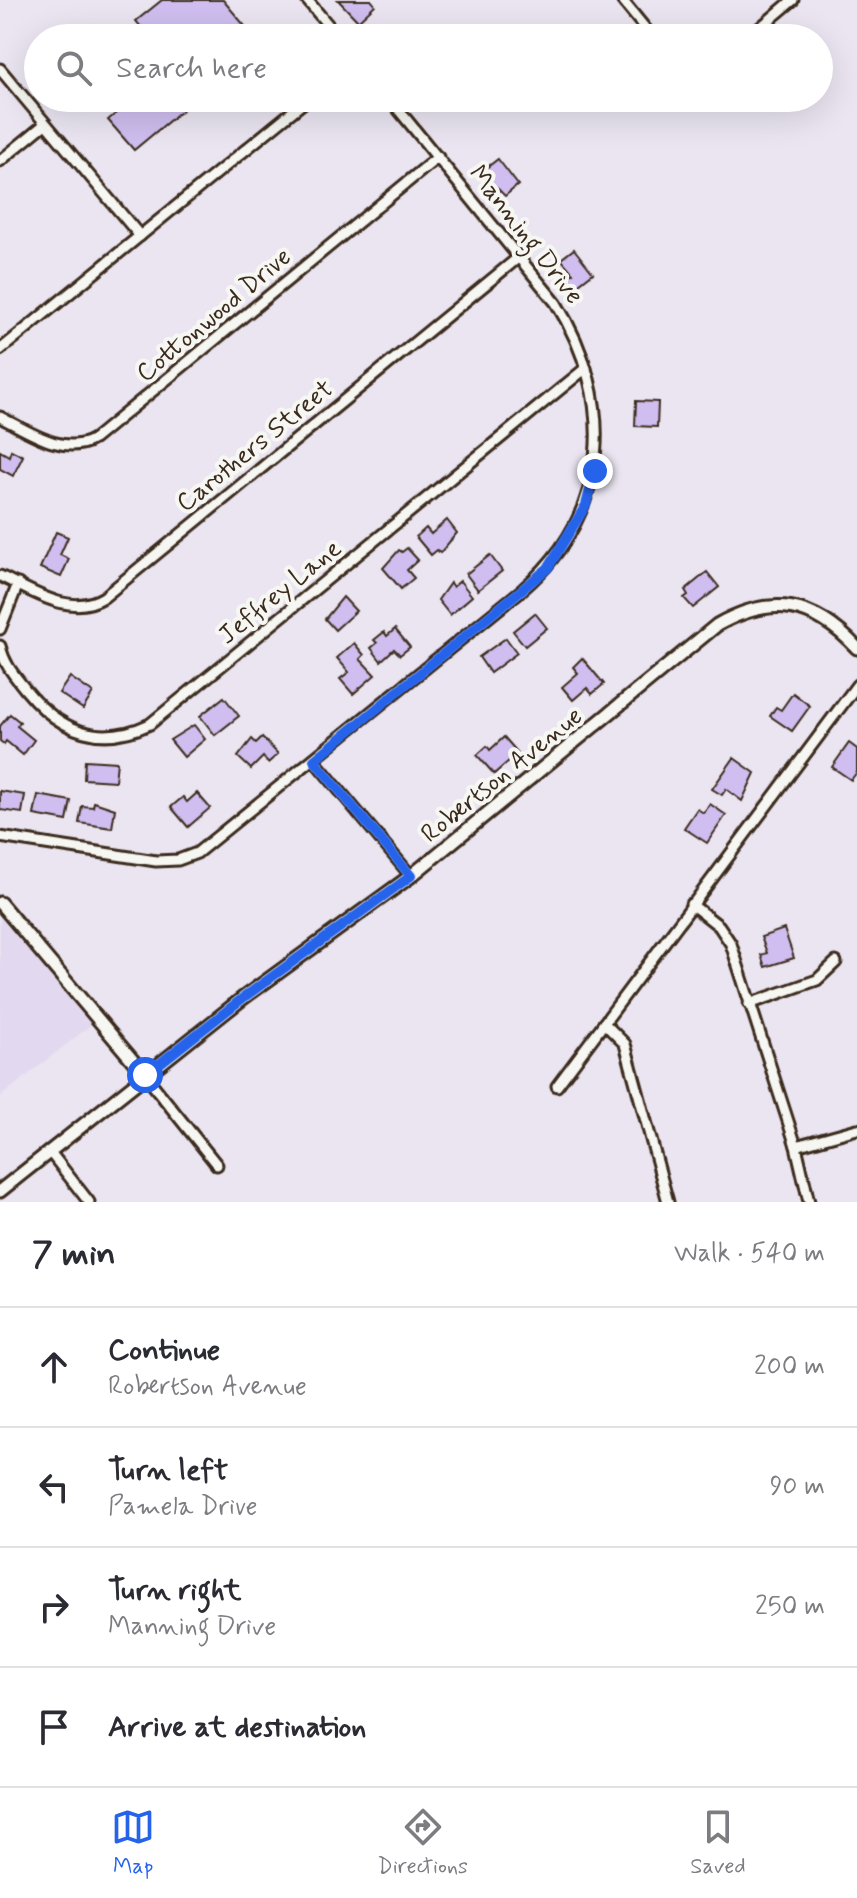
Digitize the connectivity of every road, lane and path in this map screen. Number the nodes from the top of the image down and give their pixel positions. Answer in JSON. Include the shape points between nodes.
{"nodes":[{"id":1,"x":307,"y":0,"type":"edge"},
{"id":2,"x":622,"y":0,"type":"edge"},
{"id":3,"x":793,"y":0,"type":"edge"},
{"id":4,"x":327,"y":24,"type":"edge"},
{"id":5,"x":642,"y":24,"type":"edge"},
{"id":6,"x":765,"y":24,"type":"edge"},
{"id":7,"x":0,"y":69,"type":"edge"},
{"id":8,"x":24,"y":98,"type":"edge"},
{"id":9,"x":35,"y":112,"type":"edge"},
{"id":10,"x":292,"y":112,"type":"edge"},
{"id":11,"x":401,"y":112,"type":"edge"},
{"id":12,"x":45,"y":124,"type":"junction"},
{"id":13,"x":438,"y":157,"type":"junction"},
{"id":14,"x":0,"y":161,"type":"edge"},
{"id":15,"x":140,"y":236,"type":"junction"},
{"id":16,"x":519,"y":257,"type":"junction"},
{"id":17,"x":0,"y":350,"type":"edge"},
{"id":18,"x":586,"y":368,"type":"junction"},
{"id":19,"x":0,"y":417,"type":"edge"},
{"id":20,"x":0,"y":576,"type":"edge"},
{"id":21,"x":18,"y":584,"type":"junction"},
{"id":22,"x":0,"y":629,"type":"edge"},
{"id":23,"x":0,"y":646,"type":"edge"},
{"id":24,"x":857,"y":648,"type":"edge"},
{"id":25,"x":857,"y":685,"type":"edge"},
{"id":26,"x":314,"y":760,"type":"junction"},
{"id":27,"x":0,"y":837,"type":"edge"},
{"id":28,"x":411,"y":876,"type":"junction"},
{"id":29,"x":0,"y":903,"type":"edge"},
{"id":30,"x":691,"y":904,"type":"junction"},
{"id":31,"x":836,"y":962,"type":"dead end"},
{"id":32,"x":749,"y":1004,"type":"junction"},
{"id":33,"x":604,"y":1023,"type":"junction"},
{"id":34,"x":145,"y":1075,"type":"junction"},
{"id":35,"x":557,"y":1086,"type":"dead end"},
{"id":36,"x":857,"y":1129,"type":"edge"},
{"id":37,"x":796,"y":1146,"type":"junction"},
{"id":38,"x":50,"y":1152,"type":"junction"},
{"id":39,"x":217,"y":1165,"type":"dead end"},
{"id":40,"x":0,"y":1191,"type":"edge"},
{"id":41,"x":89,"y":1202,"type":"edge"},
{"id":42,"x":668,"y":1202,"type":"edge"},
{"id":43,"x":809,"y":1202,"type":"edge"}],
"edges":[{"from":1,"to":4,"type":"street"},
{"from":2,"to":5,"type":"street"},
{"from":3,"to":6,"type":"street"},
{"from":7,"to":8,"type":"street"},
{"from":9,"to":12,"type":"street"},
{"from":10,"to":15,"type":"street"},
{"from":11,"to":13,"type":"street","name":"Manning Drive"},
{"from":12,"to":14,"type":"street"},
{"from":12,"to":15,"type":"street"},
{"from":13,"to":16,"type":"street","name":"Manning Drive"},
{"from":13,"to":19,"type":"street","name":"Cottonwood Drive","via":[[85,445],[58,444]]},
{"from":15,"to":17,"type":"street"},
{"from":16,"to":18,"type":"street","name":"Manning Drive","via":[[570,325]]},
{"from":16,"to":21,"type":"street","name":"Carothers Street","via":[[92,605],[73,607]]},
{"from":18,"to":23,"type":"street","name":"Jeffrey Lane","via":[[142,728],[93,736],[61,724],[10,671]]},
{"from":18,"to":26,"type":"street","name":"Manning Drive","via":[[596,431],[595,471],[586,505],[560,551],[523,589]]},
{"from":20,"to":21,"type":"street","name":"Carothers Street"},
{"from":21,"to":22,"type":"street"},
{"from":24,"to":28,"type":"street","name":"Robertson Avenue","via":[[826,619],[796,608],[749,609],[717,625]]},
{"from":25,"to":30,"type":"street"},
{"from":26,"to":27,"type":"street","name":"Manning Drive","via":[[188,858],[156,861]]},
{"from":26,"to":28,"type":"street"},
{"from":28,"to":34,"type":"street","name":"Robertson Avenue"},
{"from":29,"to":34,"type":"street"},
{"from":30,"to":32,"type":"street","via":[[727,935]]},
{"from":30,"to":33,"type":"street"},
{"from":31,"to":32,"type":"street","via":[[817,980]]},
{"from":32,"to":37,"type":"street"},
{"from":33,"to":35,"type":"street"},
{"from":33,"to":42,"type":"street","via":[[625,1044]]},
{"from":34,"to":38,"type":"street","name":"Robertson Avenue"},
{"from":34,"to":39,"type":"street"},
{"from":36,"to":37,"type":"street"},
{"from":37,"to":43,"type":"street"},
{"from":38,"to":40,"type":"street","name":"Robertson Avenue"},
{"from":38,"to":41,"type":"street"}]}
